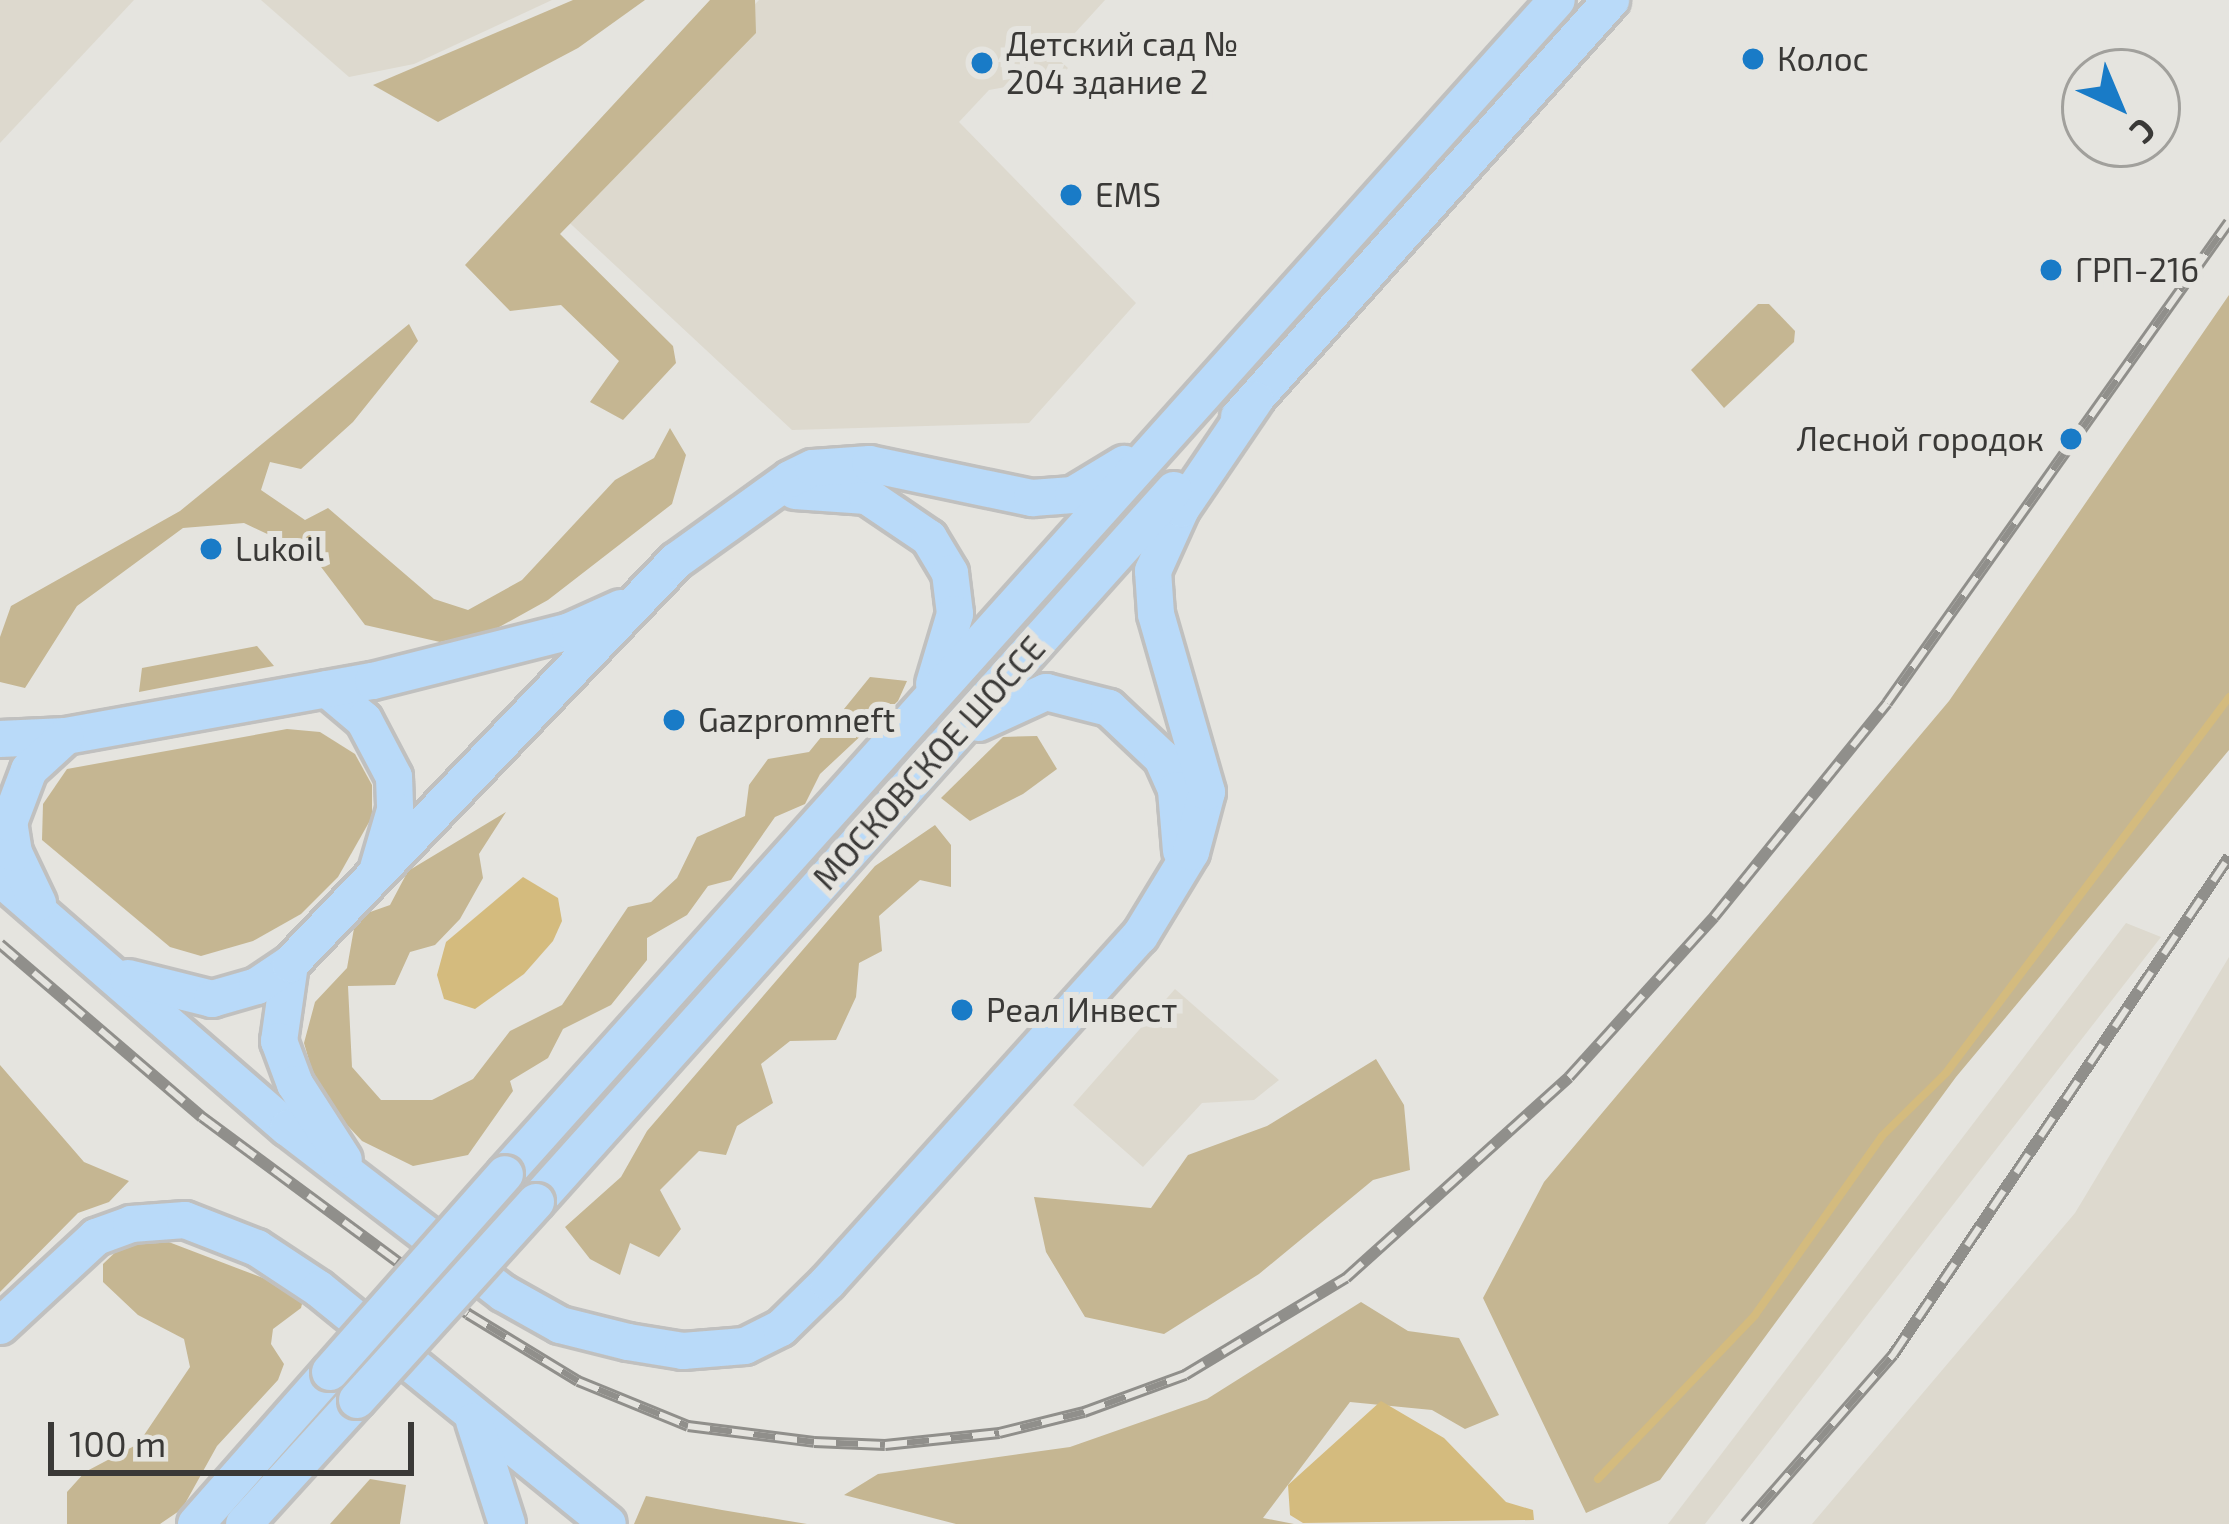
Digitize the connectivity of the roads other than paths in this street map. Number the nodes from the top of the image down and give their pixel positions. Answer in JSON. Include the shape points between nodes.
{"nodes":[{"id":1,"x":1557,"y":0,"type":"edge"},
{"id":2,"x":1611,"y":0,"type":"edge"},
{"id":3,"x":1222,"y":373,"type":"junction"},
{"id":4,"x":1255,"y":400,"type":"junction"},
{"id":5,"x":773,"y":492,"type":"junction"},
{"id":6,"x":636,"y":602,"type":"junction"},
{"id":7,"x":328,"y":689,"type":"junction"},
{"id":8,"x":66,"y":736,"type":"junction"},
{"id":9,"x":0,"y":739,"type":"edge"},
{"id":10,"x":896,"y":742,"type":"junction"},
{"id":11,"x":920,"y":772,"type":"junction"},
{"id":12,"x":377,"y":874,"type":"junction"},
{"id":13,"x":1178,"y":874,"type":"junction"},
{"id":14,"x":0,"y":878,"type":"edge"},
{"id":15,"x":44,"y":916,"type":"junction"},
{"id":16,"x":290,"y":964,"type":"junction"},
{"id":17,"x":107,"y":970,"type":"junction"},
{"id":18,"x":359,"y":1183,"type":"junction"},
{"id":19,"x":0,"y":1326,"type":"edge"},
{"id":20,"x":472,"y":1418,"type":"junction"},
{"id":21,"x":196,"y":1524,"type":"edge"},
{"id":22,"x":244,"y":1524,"type":"edge"},
{"id":23,"x":507,"y":1524,"type":"edge"},
{"id":24,"x":608,"y":1524,"type":"edge"}],
"edges":[{"from":1,"to":3,"type":"main road","name":"МОСКОВСКОЕ ШОССЕ"},
{"from":2,"to":4,"type":"main road","name":"МОСКОВСКОЕ ШОССЕ"},
{"from":3,"to":5,"type":"main road","via":[[1106,479],[1073,495],[996,494],[845,464],[813,468]]},
{"from":3,"to":10,"type":"main road","name":"МОСКОВСКОЕ ШОССЕ"},
{"from":4,"to":11,"type":"main road","name":"МОСКОВСКОЕ ШОССЕ"},
{"from":4,"to":13,"type":"main road","via":[[1180,508],[1154,571],[1156,614],[1207,792],[1202,826]]},
{"from":5,"to":6,"type":"main road","via":[[724,520]]},
{"from":5,"to":10,"type":"main road","via":[[868,496],[928,538],[950,574],[956,614],[945,669]]},
{"from":6,"to":7,"type":"main road","via":[[570,632]]},
{"from":6,"to":12,"type":"main road"},
{"from":7,"to":8,"type":"main road"},
{"from":7,"to":12,"type":"main road","via":[[383,746],[394,777]]},
{"from":8,"to":9,"type":"main road"},
{"from":8,"to":15,"type":"main road","via":[[29,770],[10,823],[14,853]]},
{"from":10,"to":21,"type":"main road","name":"МОСКОВСКОЕ ШОССЕ","bridge":true},
{"from":11,"to":13,"type":"main road","via":[[1017,700],[1046,692],[1084,698],[1138,730],[1162,758],[1184,826]]},
{"from":11,"to":22,"type":"main road","name":"МОСКОВСКОЕ ШОССЕ","bridge":true},
{"from":12,"to":16,"type":"main road"},
{"from":13,"to":18,"type":"main road","via":[[1140,936],[842,1267],[781,1328],[745,1346],[683,1352],[560,1325],[434,1245]]},
{"from":14,"to":15,"type":"main road"},
{"from":15,"to":17,"type":"main road"},
{"from":16,"to":17,"type":"main road","via":[[257,986],[212,999],[175,996]]},
{"from":16,"to":18,"type":"main road","via":[[279,1041],[295,1084]]},
{"from":17,"to":18,"type":"main road"},
{"from":19,"to":20,"type":"main road","via":[[96,1237],[131,1224],[185,1220],[257,1248],[319,1289]]},
{"from":20,"to":23,"type":"main road"},
{"from":20,"to":24,"type":"main road"}]}
